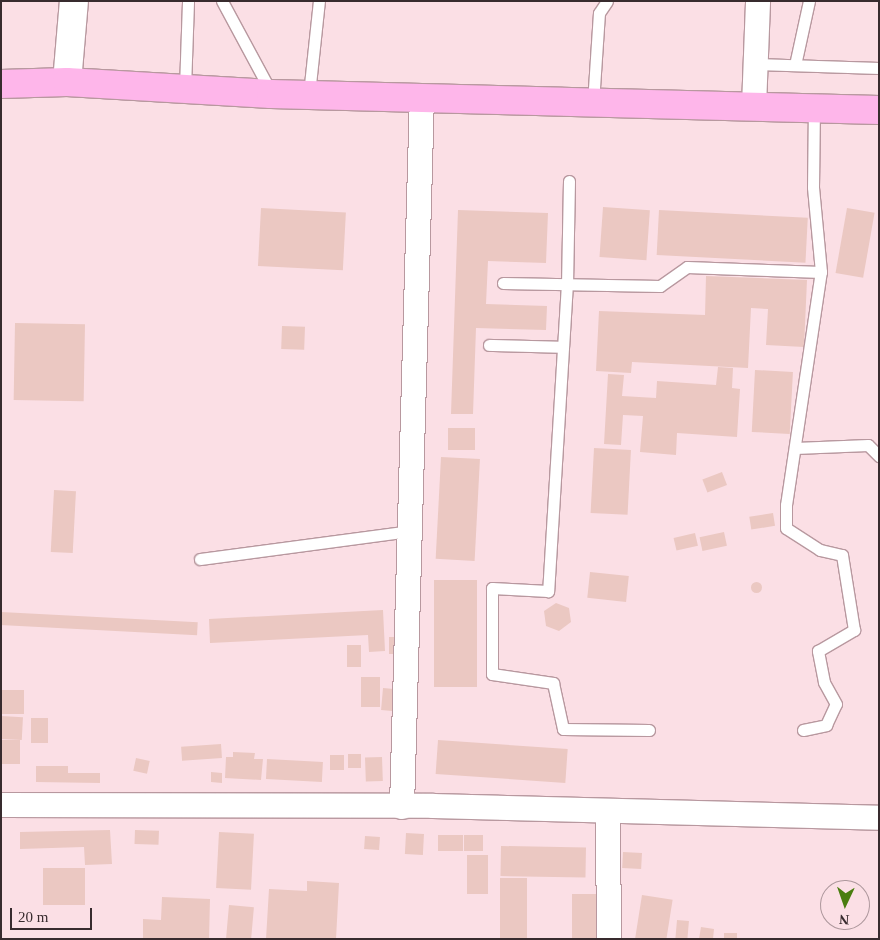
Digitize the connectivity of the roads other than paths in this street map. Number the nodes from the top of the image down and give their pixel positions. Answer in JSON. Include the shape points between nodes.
{"nodes":[{"id":1,"x":74,"y":1,"type":"edge"},
{"id":2,"x":188,"y":1,"type":"edge"},
{"id":3,"x":222,"y":1,"type":"edge"},
{"id":4,"x":319,"y":1,"type":"edge"},
{"id":5,"x":607,"y":1,"type":"edge"},
{"id":6,"x":758,"y":1,"type":"edge"},
{"id":7,"x":809,"y":1,"type":"edge"},
{"id":8,"x":756,"y":64,"type":"junction"},
{"id":9,"x":795,"y":65,"type":"junction"},
{"id":10,"x":879,"y":68,"type":"edge"},
{"id":11,"x":67,"y":82,"type":"junction"},
{"id":12,"x":1,"y":84,"type":"edge"},
{"id":13,"x":185,"y":88,"type":"junction"},
{"id":14,"x":271,"y":94,"type":"junction"},
{"id":15,"x":309,"y":94,"type":"junction"},
{"id":16,"x":422,"y":97,"type":"junction"},
{"id":17,"x":592,"y":104,"type":"junction"},
{"id":18,"x":754,"y":107,"type":"junction"},
{"id":19,"x":814,"y":109,"type":"junction"},
{"id":20,"x":879,"y":110,"type":"edge"},
{"id":21,"x":569,"y":181,"type":"dead end"},
{"id":22,"x":821,"y":272,"type":"junction"},
{"id":23,"x":503,"y":283,"type":"dead end"},
{"id":24,"x":567,"y":283,"type":"junction"},
{"id":25,"x":489,"y":345,"type":"dead end"},
{"id":26,"x":563,"y":347,"type":"junction"},
{"id":27,"x":795,"y":448,"type":"junction"},
{"id":28,"x":879,"y":456,"type":"edge"},
{"id":29,"x":411,"y":531,"type":"junction"},
{"id":30,"x":200,"y":559,"type":"dead end"},
{"id":31,"x":649,"y":730,"type":"dead end"},
{"id":32,"x":803,"y":730,"type":"dead end"},
{"id":33,"x":1,"y":805,"type":"edge"},
{"id":34,"x":402,"y":806,"type":"junction"},
{"id":35,"x":608,"y":811,"type":"junction"},
{"id":36,"x":879,"y":818,"type":"edge"},
{"id":37,"x":609,"y":939,"type":"edge"}],
"edges":[{"from":1,"to":11,"type":"street"},
{"from":2,"to":13,"type":"lane"},
{"from":3,"to":14,"type":"lane"},
{"from":4,"to":15,"type":"lane"},
{"from":5,"to":17,"type":"lane","via":[[599,13]]},
{"from":6,"to":8,"type":"street"},
{"from":7,"to":9,"type":"lane"},
{"from":8,"to":9,"type":"lane"},
{"from":8,"to":18,"type":"street"},
{"from":9,"to":10,"type":"lane"},
{"from":11,"to":12,"type":"highway"},
{"from":11,"to":13,"type":"highway"},
{"from":13,"to":14,"type":"highway"},
{"from":14,"to":15,"type":"highway"},
{"from":15,"to":16,"type":"highway"},
{"from":16,"to":17,"type":"highway"},
{"from":16,"to":29,"type":"street"},
{"from":17,"to":18,"type":"highway"},
{"from":18,"to":19,"type":"highway"},
{"from":19,"to":20,"type":"highway"},
{"from":19,"to":22,"type":"lane","via":[[813,187]]},
{"from":21,"to":24,"type":"lane"},
{"from":22,"to":24,"type":"lane","via":[[687,267],[660,286]]},
{"from":22,"to":27,"type":"lane"},
{"from":23,"to":24,"type":"lane"},
{"from":24,"to":26,"type":"lane"},
{"from":25,"to":26,"type":"lane"},
{"from":26,"to":31,"type":"lane","via":[[548,591],[492,588],[492,674],[554,683],[563,729]]},
{"from":27,"to":28,"type":"lane","via":[[868,445]]},
{"from":27,"to":32,"type":"lane","via":[[786,528],[820,550],[842,555],[854,630],[818,651],[824,682],[836,704],[826,725]]},
{"from":29,"to":30,"type":"lane"},
{"from":29,"to":34,"type":"street"},
{"from":33,"to":34,"type":"street"},
{"from":34,"to":35,"type":"street"},
{"from":35,"to":36,"type":"street"},
{"from":35,"to":37,"type":"street"}]}
